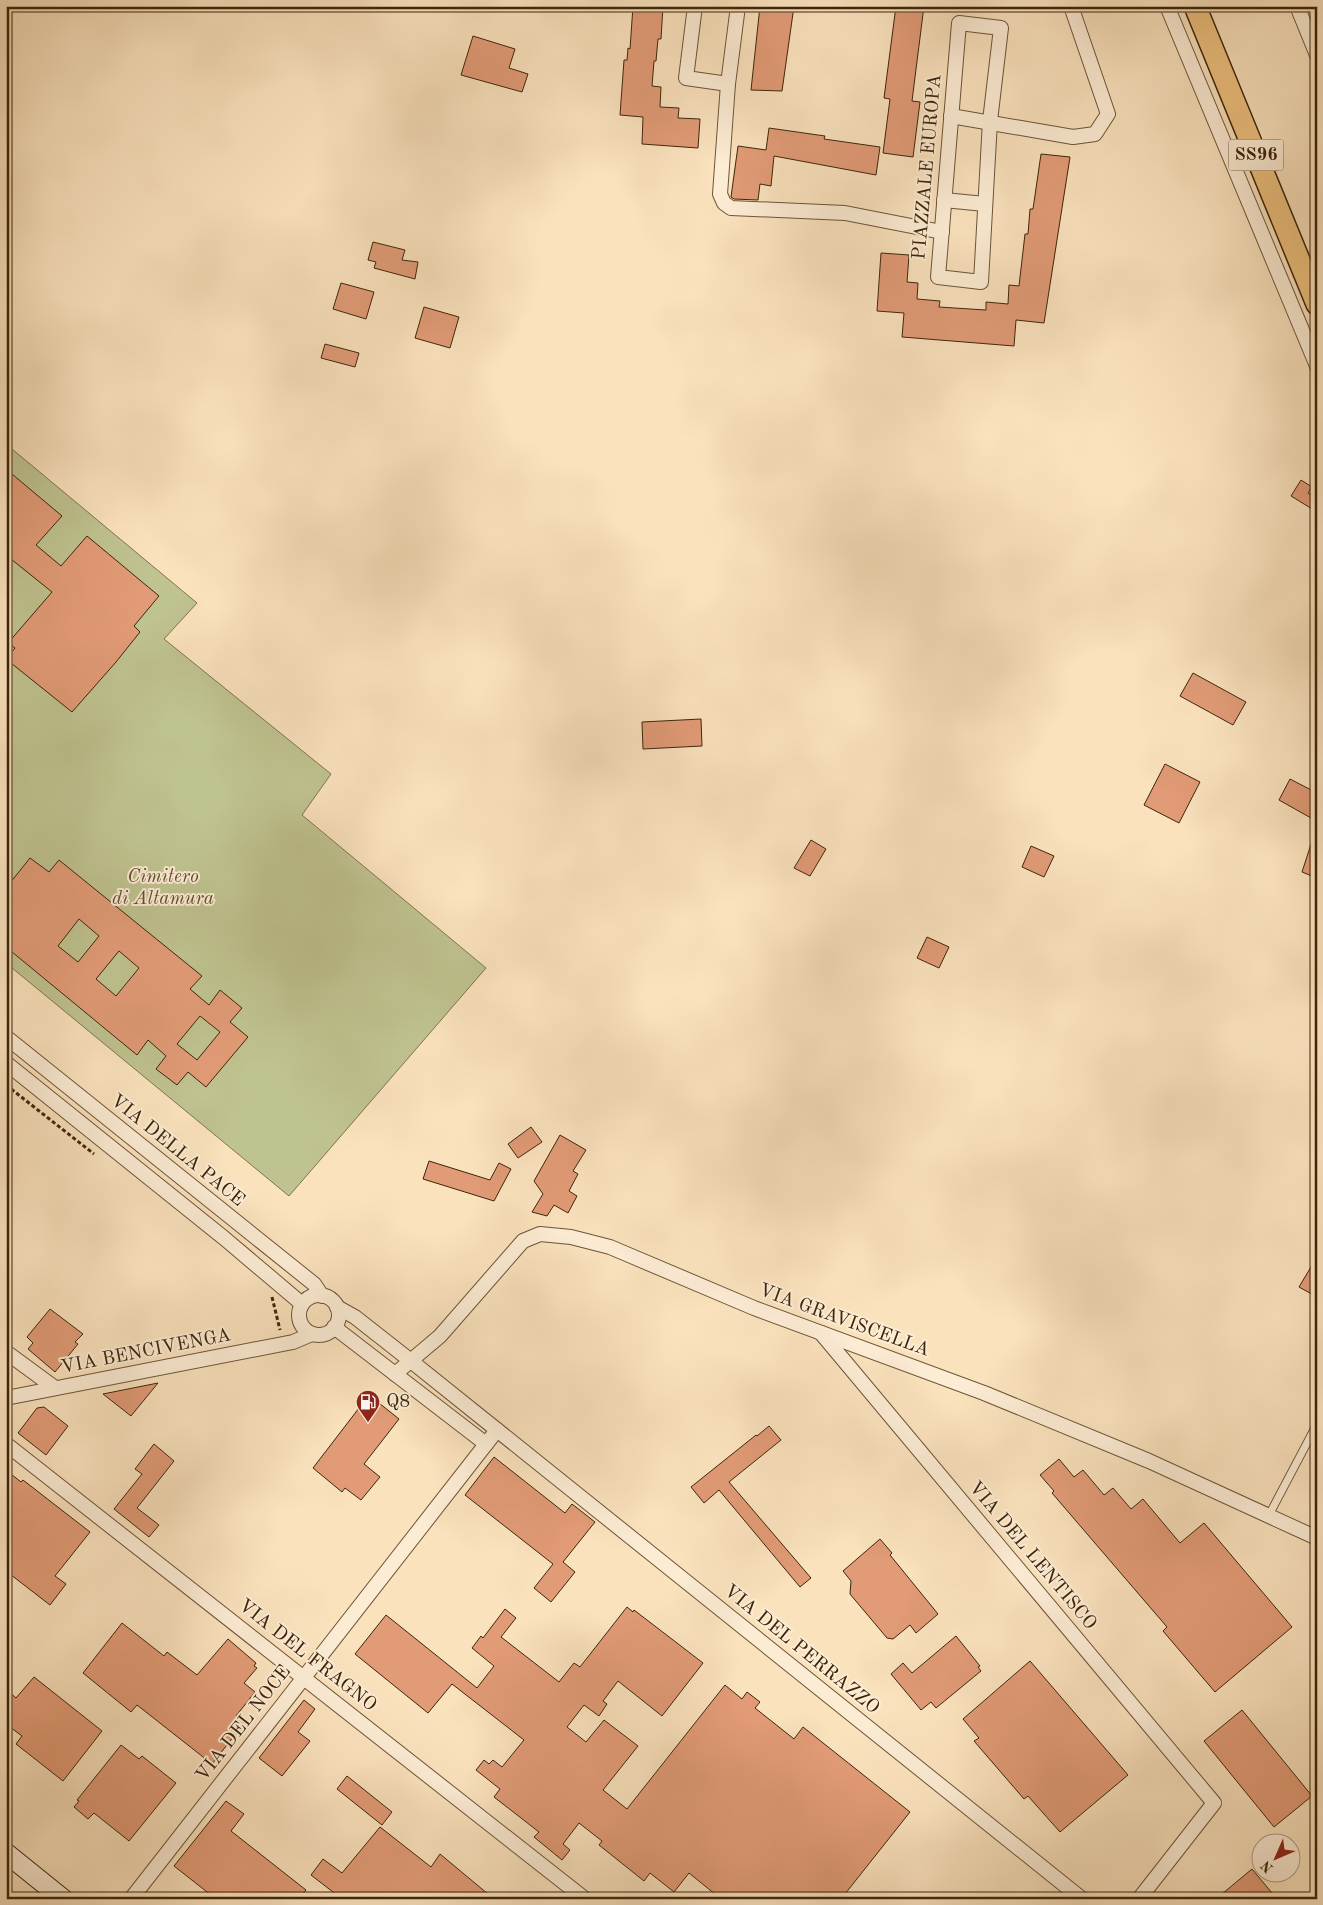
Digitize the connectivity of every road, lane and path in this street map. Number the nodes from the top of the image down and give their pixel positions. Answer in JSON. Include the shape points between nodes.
{"nodes":[{"id":1,"x":695,"y":6,"type":"edge"},
{"id":2,"x":738,"y":6,"type":"edge"},
{"id":3,"x":1071,"y":6,"type":"edge"},
{"id":4,"x":1167,"y":6,"type":"edge"},
{"id":5,"x":1195,"y":6,"type":"edge"},
{"id":6,"x":1297,"y":6,"type":"edge"},
{"id":7,"x":1317,"y":55,"type":"edge"},
{"id":8,"x":728,"y":84,"type":"junction"},
{"id":9,"x":951,"y":116,"type":"junction"},
{"id":10,"x":990,"y":122,"type":"junction"},
{"id":11,"x":944,"y":200,"type":"junction"},
{"id":12,"x":985,"y":204,"type":"junction"},
{"id":13,"x":942,"y":232,"type":"junction"},
{"id":14,"x":1317,"y":304,"type":"edge"},
{"id":15,"x":1317,"y":366,"type":"edge"},
{"id":16,"x":6,"y":1037,"type":"edge"},
{"id":17,"x":6,"y":1063,"type":"edge"},
{"id":18,"x":6,"y":1085,"type":"edge"},
{"id":19,"x":100,"y":1160,"type":"dead end"},
{"id":20,"x":272,"y":1296,"type":"dead end"},
{"id":21,"x":322,"y":1296,"type":"junction"},
{"id":22,"x":302,"y":1304,"type":"junction"},
{"id":23,"x":337,"y":1307,"type":"junction"},
{"id":24,"x":334,"y":1327,"type":"junction"},
{"id":25,"x":307,"y":1330,"type":"junction"},
{"id":26,"x":821,"y":1333,"type":"junction"},
{"id":27,"x":288,"y":1343,"type":"junction"},
{"id":28,"x":6,"y":1352,"type":"edge"},
{"id":29,"x":411,"y":1361,"type":"junction"},
{"id":30,"x":395,"y":1374,"type":"junction"},
{"id":31,"x":55,"y":1388,"type":"junction"},
{"id":32,"x":6,"y":1398,"type":"edge"},
{"id":33,"x":1317,"y":1424,"type":"edge"},
{"id":34,"x":497,"y":1430,"type":"junction"},
{"id":35,"x":6,"y":1444,"type":"edge"},
{"id":36,"x":486,"y":1444,"type":"junction"},
{"id":37,"x":1269,"y":1515,"type":"junction"},
{"id":38,"x":1317,"y":1538,"type":"edge"},
{"id":39,"x":304,"y":1677,"type":"junction"},
{"id":40,"x":6,"y":1853,"type":"edge"},
{"id":41,"x":63,"y":1899,"type":"edge"},
{"id":42,"x":131,"y":1899,"type":"edge"},
{"id":43,"x":585,"y":1899,"type":"edge"},
{"id":44,"x":1082,"y":1899,"type":"edge"},
{"id":45,"x":1139,"y":1899,"type":"edge"}],
"edges":[{"from":1,"to":8,"type":"street","via":[[686,78]]},
{"from":2,"to":8,"type":"street"},
{"from":3,"to":10,"type":"street","via":[[1108,114],[1095,134],[1073,137]]},
{"from":4,"to":15,"type":"street"},
{"from":5,"to":14,"type":"main road","number":"SS96"},
{"from":6,"to":7,"type":"street"},
{"from":8,"to":13,"type":"street","via":[[720,194],[731,208],[845,213]]},
{"from":9,"to":10,"type":"street"},
{"from":9,"to":10,"type":"street","name":"PIAZZALE EUROPA","via":[[959,23],[1001,28]]},
{"from":9,"to":11,"type":"street","name":"PIAZZALE EUROPA"},
{"from":10,"to":12,"type":"street","name":"PIAZZALE EUROPA"},
{"from":11,"to":12,"type":"street"},
{"from":11,"to":13,"type":"street","name":"PIAZZALE EUROPA"},
{"from":12,"to":13,"type":"street","name":"PIAZZALE EUROPA","via":[[981,282],[938,277]]},
{"from":16,"to":21,"type":"street","name":"VIA DELLA PACE","via":[[314,1284]]},
{"from":17,"to":22,"type":"street","name":"VIA DELLA PACE"},
{"from":18,"to":19,"type":"path"},
{"from":20,"to":27,"type":"path"},
{"from":21,"to":22,"type":"street","via":[[310,1297]]},
{"from":21,"to":23,"type":"street"},
{"from":22,"to":25,"type":"street","via":[[299,1320]]},
{"from":23,"to":24,"type":"street","via":[[338,1320]]},
{"from":23,"to":29,"type":"street","via":[[355,1317]]},
{"from":24,"to":25,"type":"street","via":[[326,1334]]},
{"from":24,"to":30,"type":"street"},
{"from":25,"to":27,"type":"street"},
{"from":26,"to":29,"type":"street","name":"VIA GRAVISCELLA","via":[[610,1247],[571,1237],[540,1234],[523,1241],[440,1336]]},
{"from":26,"to":37,"type":"street","name":"VIA GRAVISCELLA","via":[[984,1393]]},
{"from":26,"to":45,"type":"street","name":"VIA DEL LENTISCO","via":[[1214,1803]]},
{"from":27,"to":31,"type":"street","name":"VIA BENCIVENGA"},
{"from":28,"to":31,"type":"street"},
{"from":29,"to":30,"type":"street","name":"VIA GRAVISCELLA"},
{"from":29,"to":34,"type":"street"},
{"from":30,"to":36,"type":"street"},
{"from":31,"to":32,"type":"street","name":"VIA BENCIVENGA"},
{"from":33,"to":37,"type":"lane"},
{"from":34,"to":36,"type":"street","name":"VIA DEL NOCE"},
{"from":34,"to":44,"type":"street","name":"VIA DEL PERRAZZO"},
{"from":35,"to":39,"type":"street","name":"VIA DEL FRAGNO"},
{"from":36,"to":39,"type":"street","name":"VIA DEL NOCE"},
{"from":37,"to":38,"type":"street","name":"VIA GRAVISCELLA"},
{"from":39,"to":42,"type":"street","name":"VIA DEL NOCE"},
{"from":39,"to":43,"type":"street","name":"VIA DEL FRAGNO"},
{"from":40,"to":41,"type":"main road"}]}
